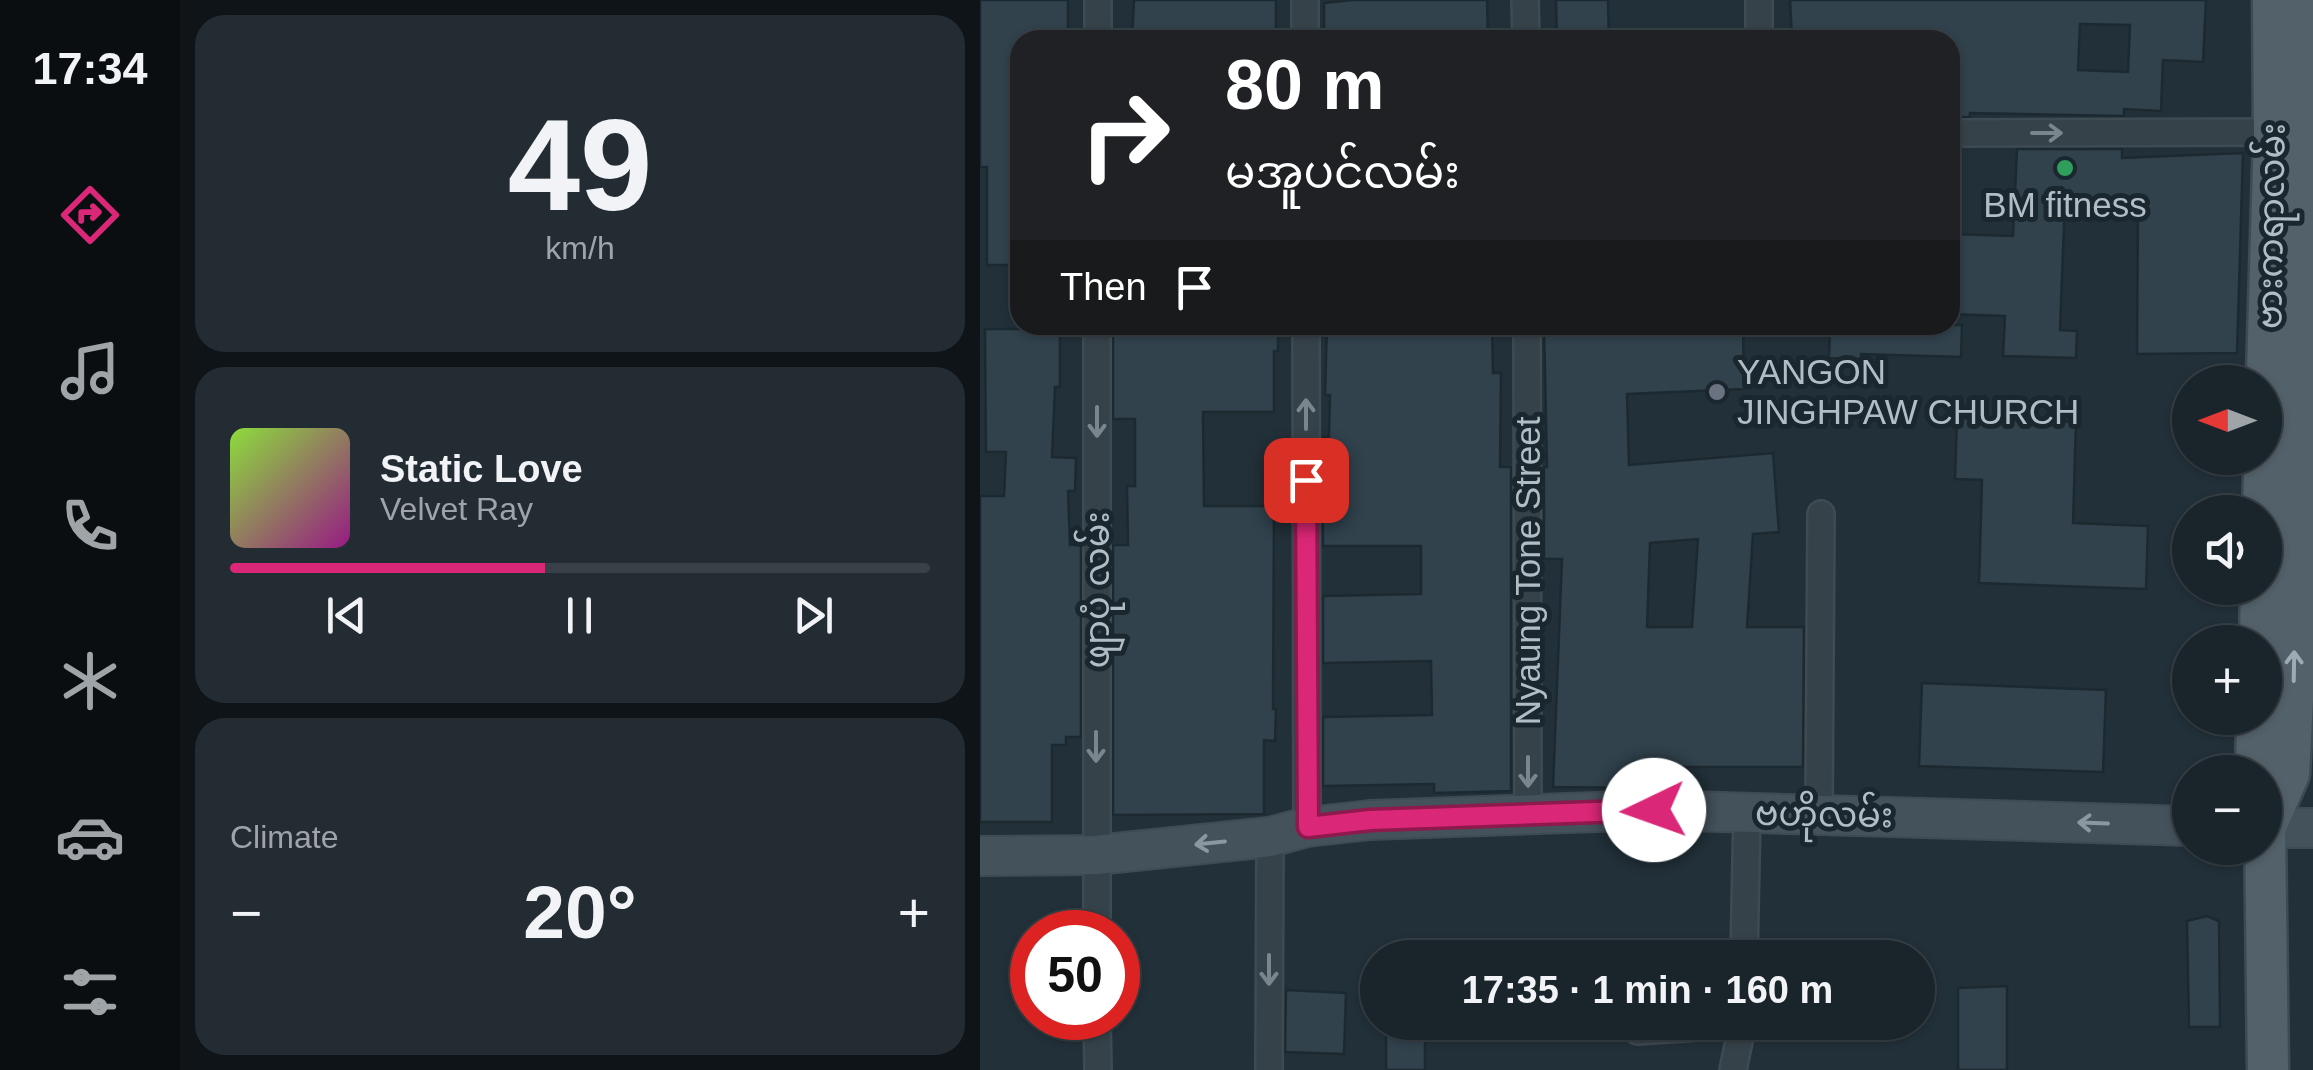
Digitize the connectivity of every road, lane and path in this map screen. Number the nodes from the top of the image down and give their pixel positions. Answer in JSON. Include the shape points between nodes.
{"nodes":[{"id":1,"x":1098,"y":0,"type":"edge"},
{"id":2,"x":1305,"y":0,"type":"edge"},
{"id":3,"x":1525,"y":0,"type":"edge"},
{"id":4,"x":1758,"y":0,"type":"edge"},
{"id":5,"x":2273,"y":0,"type":"edge"},
{"id":6,"x":2310,"y":0,"type":"edge"},
{"id":7,"x":1098,"y":30,"type":"edge"},
{"id":8,"x":1305,"y":30,"type":"edge"},
{"id":9,"x":1526,"y":30,"type":"edge"},
{"id":10,"x":1760,"y":30,"type":"edge"},
{"id":11,"x":2292,"y":132,"type":"junction"},
{"id":12,"x":1960,"y":133,"type":"edge"},
{"id":13,"x":2298,"y":189,"type":"edge"},
{"id":14,"x":1098,"y":335,"type":"edge"},
{"id":15,"x":1306,"y":335,"type":"edge"},
{"id":16,"x":1528,"y":335,"type":"edge"},
{"id":17,"x":2266,"y":495,"type":"edge"},
{"id":18,"x":1821,"y":514,"type":"dead end"},
{"id":19,"x":2282,"y":790,"type":"edge"},
{"id":20,"x":1747,"y":813,"type":"junction"},
{"id":21,"x":1819,"y":814,"type":"junction"},
{"id":22,"x":1528,"y":817,"type":"junction"},
{"id":23,"x":2172,"y":825,"type":"edge"},
{"id":24,"x":1308,"y":827,"type":"junction"},
{"id":25,"x":2282,"y":828,"type":"edge"},
{"id":26,"x":2313,"y":828,"type":"edge"},
{"id":27,"x":1270,"y":837,"type":"junction"},
{"id":28,"x":1096,"y":855,"type":"junction"},
{"id":29,"x":980,"y":856,"type":"edge"},
{"id":30,"x":2265,"y":865,"type":"edge"},
{"id":31,"x":1096,"y":910,"type":"edge"},
{"id":32,"x":1744,"y":940,"type":"edge"},
{"id":33,"x":1097,"y":1040,"type":"edge"},
{"id":34,"x":1739,"y":1040,"type":"edge"},
{"id":35,"x":1098,"y":1070,"type":"edge"},
{"id":36,"x":1269,"y":1070,"type":"edge"},
{"id":37,"x":1733,"y":1070,"type":"edge"},
{"id":38,"x":2268,"y":1070,"type":"edge"}],
"edges":[{"from":1,"to":7,"type":"street"},
{"from":2,"to":8,"type":"street"},
{"from":3,"to":9,"type":"street"},
{"from":4,"to":10,"type":"street"},
{"from":5,"to":11,"type":"main road","name":"ဗားကရာလမ်း"},
{"from":6,"to":11,"type":"main road","name":"ဗားကရာလမ်း"},
{"from":12,"to":11,"type":"street","one_way":true},
{"from":11,"to":13,"type":"main road","name":"ဗားကရာလမ်း"},
{"from":13,"to":17,"type":"main road","name":"ဗားကရာလမ်း"},
{"from":19,"to":13,"type":"main road","name":"ဗားကရာလမ်း","one_way":true,"via":[[2289,774]]},
{"from":14,"to":28,"type":"street","name":"ဖျာပုံ လမ်း","one_way":true},
{"from":24,"to":15,"type":"street","one_way":true},
{"from":16,"to":22,"type":"street","name":"Nyaung Tone Street","one_way":true},
{"from":18,"to":21,"type":"street"},
{"from":20,"to":21,"type":"main road","name":"ဗဟိုလမ်း"},
{"from":20,"to":22,"type":"main road","name":"ဗဟိုလမ်း"},
{"from":20,"to":32,"type":"street"},
{"from":23,"to":21,"type":"main road","name":"ဗဟိုလမ်း","one_way":true},
{"from":22,"to":24,"type":"main road","name":"ဗဟိုလမ်း"},
{"from":24,"to":27,"type":"main road","name":"ဗဟိုလမ်း"},
{"from":25,"to":26,"type":"main road"},
{"from":27,"to":28,"type":"main road","name":"ဗဟိုလမ်း","one_way":true},
{"from":27,"to":36,"type":"street","one_way":true},
{"from":28,"to":29,"type":"main road","name":"ဗဟိုလမ်း"},
{"from":28,"to":31,"type":"street","name":"ဖျာပုံ လမ်း"},
{"from":30,"to":38,"type":"main road","name":"ဗားကရာလမ်း"},
{"from":33,"to":35,"type":"street"},
{"from":34,"to":37,"type":"street"}]}
